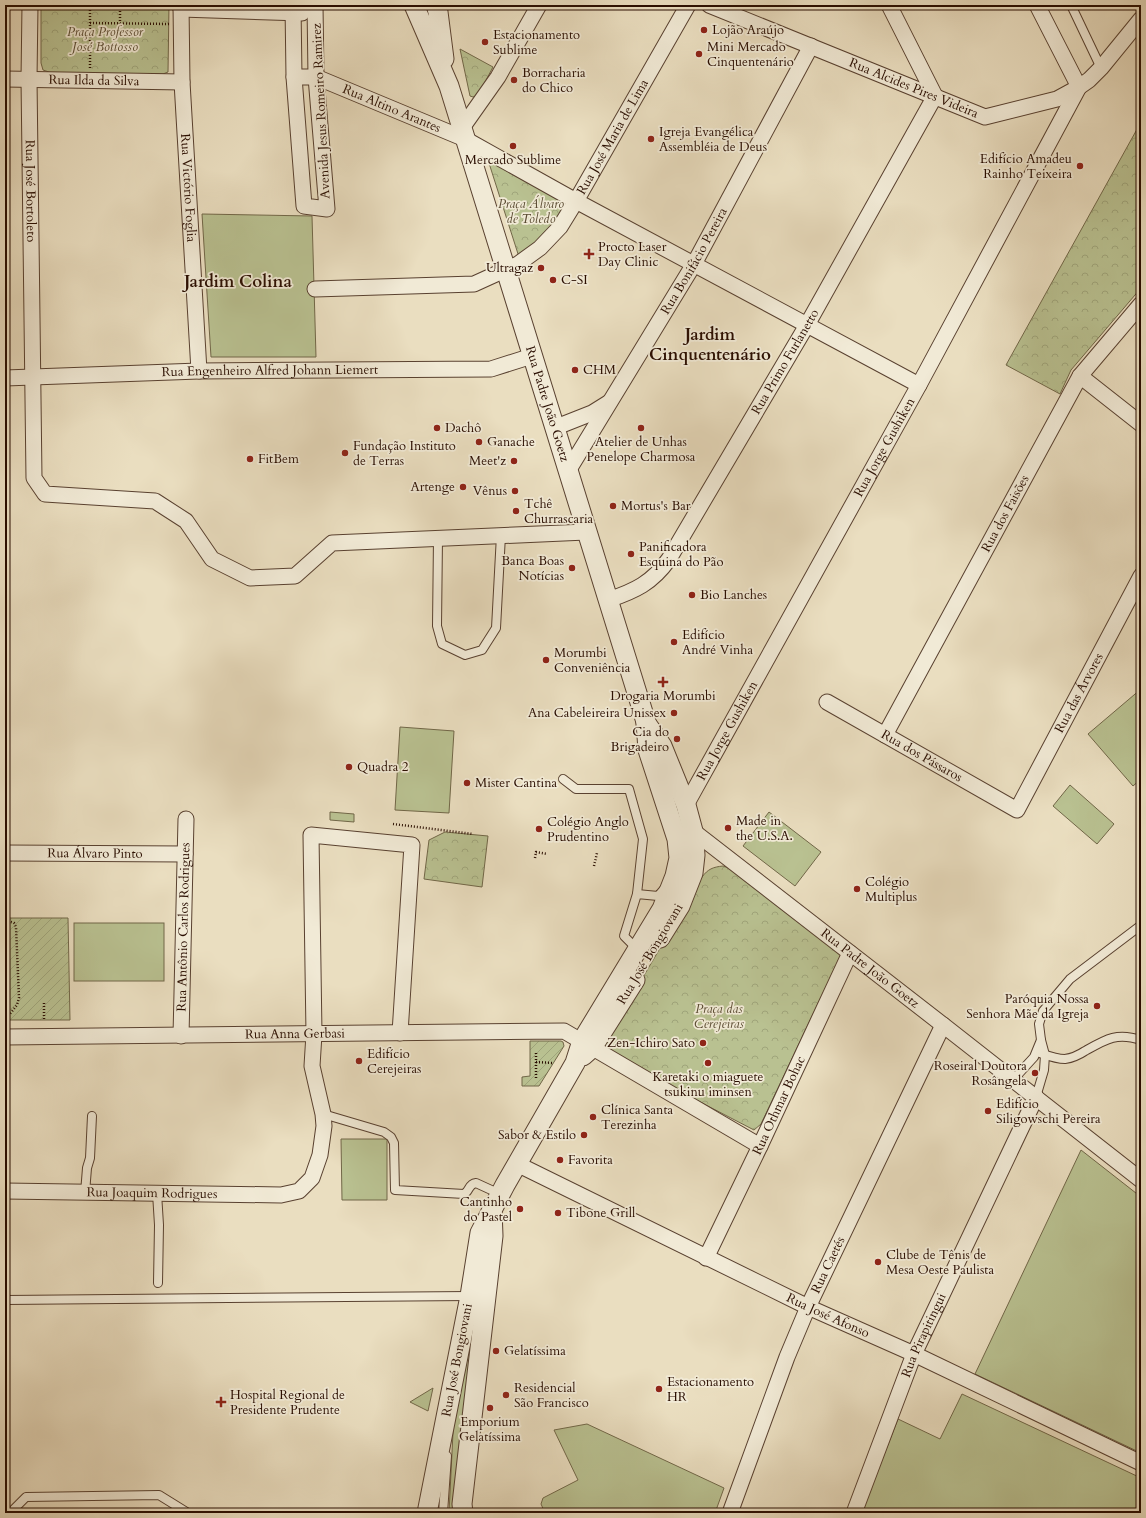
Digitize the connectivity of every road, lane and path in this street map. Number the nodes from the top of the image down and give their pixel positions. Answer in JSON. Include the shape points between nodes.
{"nodes":[{"id":1,"x":30,"y":5,"type":"edge"},
{"id":2,"x":90,"y":5,"type":"edge"},
{"id":3,"x":120,"y":5,"type":"edge"},
{"id":4,"x":539,"y":5,"type":"edge"},
{"id":5,"x":688,"y":5,"type":"edge"},
{"id":6,"x":709,"y":5,"type":"edge"},
{"id":7,"x":889,"y":5,"type":"edge"},
{"id":8,"x":1037,"y":5,"type":"edge"},
{"id":9,"x":1071,"y":5,"type":"edge"},
{"id":10,"x":181,"y":7,"type":"edge"},
{"id":11,"x":438,"y":7,"type":"edge"},
{"id":12,"x":293,"y":9,"type":"edge"},
{"id":13,"x":315,"y":9,"type":"edge"},
{"id":14,"x":416,"y":10,"type":"edge"},
{"id":15,"x":1141,"y":19,"type":"edge"},
{"id":16,"x":90,"y":24,"type":"junction"},
{"id":17,"x":120,"y":24,"type":"junction"},
{"id":18,"x":181,"y":24,"type":"junction"},
{"id":19,"x":811,"y":46,"type":"junction"},
{"id":20,"x":1101,"y":68,"type":"junction"},
{"id":21,"x":294,"y":77,"type":"junction"},
{"id":22,"x":316,"y":77,"type":"junction"},
{"id":23,"x":5,"y":79,"type":"edge"},
{"id":24,"x":30,"y":79,"type":"junction"},
{"id":25,"x":90,"y":80,"type":"junction"},
{"id":26,"x":182,"y":82,"type":"junction"},
{"id":27,"x":449,"y":86,"type":"junction"},
{"id":28,"x":1079,"y":87,"type":"junction"},
{"id":29,"x":935,"y":96,"type":"junction"},
{"id":30,"x":463,"y":133,"type":"junction"},
{"id":31,"x":576,"y":201,"type":"junction"},
{"id":32,"x":694,"y":264,"type":"junction"},
{"id":33,"x":506,"y":270,"type":"junction"},
{"id":34,"x":315,"y":289,"type":"dead end"},
{"id":35,"x":1141,"y":304,"type":"edge"},
{"id":36,"x":807,"y":325,"type":"junction"},
{"id":37,"x":532,"y":356,"type":"junction"},
{"id":38,"x":199,"y":371,"type":"junction"},
{"id":39,"x":1080,"y":376,"type":"junction"},
{"id":40,"x":32,"y":377,"type":"junction"},
{"id":41,"x":5,"y":378,"type":"edge"},
{"id":42,"x":919,"y":385,"type":"junction"},
{"id":43,"x":611,"y":401,"type":"junction"},
{"id":44,"x":1141,"y":424,"type":"edge"},
{"id":45,"x":554,"y":428,"type":"junction"},
{"id":46,"x":568,"y":471,"type":"junction"},
{"id":47,"x":586,"y":532,"type":"junction"},
{"id":48,"x":501,"y":535,"type":"junction"},
{"id":49,"x":438,"y":538,"type":"junction"},
{"id":50,"x":1141,"y":576,"type":"edge"},
{"id":51,"x":608,"y":600,"type":"junction"},
{"id":52,"x":827,"y":702,"type":"dead end"},
{"id":53,"x":646,"y":722,"type":"junction"},
{"id":54,"x":885,"y":735,"type":"junction"},
{"id":55,"x":563,"y":779,"type":"dead end"},
{"id":56,"x":686,"y":805,"type":"junction"},
{"id":57,"x":1017,"y":810,"type":"joint"},
{"id":58,"x":186,"y":819,"type":"dead end"},
{"id":59,"x":393,"y":824,"type":"dead end"},
{"id":60,"x":693,"y":831,"type":"junction"},
{"id":61,"x":473,"y":834,"type":"dead end"},
{"id":62,"x":5,"y":853,"type":"edge"},
{"id":63,"x":597,"y":853,"type":"dead end"},
{"id":64,"x":185,"y":854,"type":"junction"},
{"id":65,"x":547,"y":854,"type":"dead end"},
{"id":66,"x":535,"y":858,"type":"dead end"},
{"id":67,"x":594,"y":866,"type":"dead end"},
{"id":68,"x":675,"y":876,"type":"junction"},
{"id":69,"x":637,"y":894,"type":"junction"},
{"id":70,"x":8,"y":921,"type":"dead end"},
{"id":71,"x":1140,"y":926,"type":"edge"},
{"id":72,"x":638,"y":950,"type":"junction"},
{"id":73,"x":850,"y":953,"type":"junction"},
{"id":74,"x":44,"y":1003,"type":"dead end"},
{"id":75,"x":9,"y":1015,"type":"dead end"},
{"id":76,"x":44,"y":1020,"type":"dead end"},
{"id":77,"x":943,"y":1024,"type":"junction"},
{"id":78,"x":400,"y":1033,"type":"junction"},
{"id":79,"x":314,"y":1034,"type":"junction"},
{"id":80,"x":181,"y":1036,"type":"junction"},
{"id":81,"x":5,"y":1037,"type":"edge"},
{"id":82,"x":1041,"y":1040,"type":"junction"},
{"id":83,"x":1141,"y":1040,"type":"edge"},
{"id":84,"x":587,"y":1045,"type":"junction"},
{"id":85,"x":536,"y":1051,"type":"dead end"},
{"id":86,"x":1037,"y":1052,"type":"junction"},
{"id":87,"x":1045,"y":1055,"type":"junction"},
{"id":88,"x":536,"y":1062,"type":"junction"},
{"id":89,"x":553,"y":1063,"type":"dead end"},
{"id":90,"x":536,"y":1078,"type":"dead end"},
{"id":91,"x":1013,"y":1080,"type":"junction"},
{"id":92,"x":1036,"y":1097,"type":"junction"},
{"id":93,"x":323,"y":1114,"type":"junction"},
{"id":94,"x":92,"y":1116,"type":"dead end"},
{"id":95,"x":760,"y":1146,"type":"junction"},
{"id":96,"x":517,"y":1164,"type":"junction"},
{"id":97,"x":1141,"y":1180,"type":"edge"},
{"id":98,"x":5,"y":1192,"type":"edge"},
{"id":99,"x":86,"y":1192,"type":"junction"},
{"id":100,"x":157,"y":1194,"type":"junction"},
{"id":101,"x":496,"y":1201,"type":"junction"},
{"id":102,"x":706,"y":1258,"type":"junction"},
{"id":103,"x":158,"y":1283,"type":"dead end"},
{"id":104,"x":470,"y":1296,"type":"junction"},
{"id":105,"x":5,"y":1300,"type":"edge"},
{"id":106,"x":808,"y":1307,"type":"junction"},
{"id":107,"x":914,"y":1354,"type":"junction"},
{"id":108,"x":448,"y":1412,"type":"junction"},
{"id":109,"x":1141,"y":1463,"type":"edge"},
{"id":110,"x":10,"y":1513,"type":"edge"},
{"id":111,"x":188,"y":1513,"type":"edge"},
{"id":112,"x":427,"y":1513,"type":"edge"},
{"id":113,"x":442,"y":1513,"type":"edge"},
{"id":114,"x":463,"y":1513,"type":"edge"},
{"id":115,"x":730,"y":1513,"type":"edge"},
{"id":116,"x":854,"y":1513,"type":"edge"}],
"edges":[{"from":1,"to":24,"type":"street","name":"Rua José Bortoleto"},
{"from":2,"to":16,"type":"path"},
{"from":3,"to":17,"type":"path"},
{"from":4,"to":30,"type":"street"},
{"from":5,"to":31,"type":"street","name":"Rua José Maria de Lima"},
{"from":6,"to":19,"type":"street","name":"Rua Alcides Pires Videira"},
{"from":7,"to":29,"type":"street"},
{"from":8,"to":28,"type":"street"},
{"from":9,"to":20,"type":"lane"},
{"from":10,"to":12,"type":"street"},
{"from":10,"to":18,"type":"street","name":"Rua Victório Foglia"},
{"from":11,"to":14,"type":"street","via":[[428,16]]},
{"from":11,"to":27,"type":"street","name":"Rua Padre João Goetz"},
{"from":12,"to":13,"type":"street"},
{"from":12,"to":21,"type":"street","name":"Avenida Jesus Romeiro Ramirez"},
{"from":13,"to":22,"type":"street","name":"Avenida Jesus Romeiro Ramirez"},
{"from":14,"to":27,"type":"street","name":"Rua Padre João Goetz"},
{"from":15,"to":20,"type":"street","name":"Rua Alcides Pires Videira"},
{"from":16,"to":17,"type":"path"},
{"from":16,"to":25,"type":"path"},
{"from":17,"to":18,"type":"path"},
{"from":18,"to":26,"type":"street","name":"Rua Victório Foglia"},
{"from":19,"to":29,"type":"street","name":"Rua Alcides Pires Videira"},
{"from":19,"to":32,"type":"street","name":"Rua Bonifácio Pereira"},
{"from":20,"to":28,"type":"street","name":"Rua Alcides Pires Videira"},
{"from":21,"to":22,"type":"street","name":"Rua Altino Arantes"},
{"from":21,"to":22,"type":"street","name":"Avenida Jesus Romeiro Ramirez","via":[[304,206],[326,209]]},
{"from":22,"to":30,"type":"street","name":"Rua Altino Arantes"},
{"from":23,"to":24,"type":"street","name":"Rua Ilda da Silva"},
{"from":24,"to":25,"type":"street","name":"Rua Ilda da Silva"},
{"from":24,"to":40,"type":"street","name":"Rua José Bortoleto"},
{"from":25,"to":26,"type":"street","name":"Rua Ilda da Silva"},
{"from":26,"to":38,"type":"street","name":"Rua Victório Foglia"},
{"from":27,"to":30,"type":"street","name":"Rua Padre João Goetz"},
{"from":28,"to":29,"type":"street","name":"Rua Alcides Pires Videira","via":[[1057,98],[985,117]]},
{"from":28,"to":42,"type":"street","name":"Rua Jorge Gushiken"},
{"from":29,"to":36,"type":"street","name":"Rua Primo Furlanetto"},
{"from":30,"to":31,"type":"street","name":"Rua Altino Arantes"},
{"from":30,"to":33,"type":"street","name":"Rua Padre João Goetz"},
{"from":31,"to":32,"type":"street","name":"Rua Altino Arantes"},
{"from":31,"to":33,"type":"street","name":"Rua José Maria de Lima","via":[[560,227],[540,248]]},
{"from":32,"to":36,"type":"street","name":"Rua Altino Arantes"},
{"from":32,"to":43,"type":"street","name":"Rua Bonifácio Pereira"},
{"from":33,"to":34,"type":"street","name":"Rua José Maria de Lima","via":[[474,284]]},
{"from":33,"to":37,"type":"street","name":"Rua Padre João Goetz"},
{"from":35,"to":39,"type":"street","name":"Rua dos Faisões"},
{"from":36,"to":42,"type":"street","name":"Rua Altino Arantes"},
{"from":36,"to":51,"type":"street","name":"Rua Primo Furlanetto","via":[[669,559],[660,571],[643,585],[630,593]]},
{"from":37,"to":38,"type":"street","name":"Rua Engenheiro Alfred Johann Liemert","via":[[491,369]]},
{"from":37,"to":45,"type":"street","name":"Rua Padre João Goetz"},
{"from":38,"to":40,"type":"street","name":"Rua Engenheiro Alfred Johann Liemert"},
{"from":39,"to":44,"type":"street"},
{"from":39,"to":54,"type":"street","name":"Rua dos Faisões"},
{"from":40,"to":41,"type":"street","name":"Rua Engenheiro Alfred Johann Liemert"},
{"from":40,"to":49,"type":"street","name":"Rua José Bortoleto","via":[[34,478],[45,494],[155,501],[186,521],[212,559],[250,578],[295,576],[332,543]]},
{"from":42,"to":56,"type":"street","name":"Rua Jorge Gushiken"},
{"from":43,"to":45,"type":"street","via":[[592,413]]},
{"from":43,"to":46,"type":"street","name":"Rua Bonifácio Pereira"},
{"from":45,"to":46,"type":"street","name":"Rua Padre João Goetz"},
{"from":46,"to":47,"type":"street","name":"Rua Padre João Goetz"},
{"from":47,"to":48,"type":"street"},
{"from":47,"to":51,"type":"street","name":"Rua Padre João Goetz"},
{"from":48,"to":49,"type":"street"},
{"from":48,"to":49,"type":"lane","via":[[496,628],[482,650],[464,655],[442,644],[437,626]]},
{"from":50,"to":57,"type":"street","name":"Rua das Árvores"},
{"from":51,"to":53,"type":"street","name":"Rua Padre João Goetz"},
{"from":52,"to":54,"type":"street","name":"Rua dos Pássaros"},
{"from":53,"to":56,"type":"street","name":"Rua Padre João Goetz","via":[[662,746]]},
{"from":53,"to":68,"type":"street","name":"Rua Padre João Goetz","via":[[648,750],[677,840],[679,858]]},
{"from":54,"to":57,"type":"street","name":"Rua dos Pássaros"},
{"from":55,"to":69,"type":"lane","via":[[576,789],[629,789],[643,839]]},
{"from":56,"to":60,"type":"street","name":"Rua Padre João Goetz"},
{"from":58,"to":64,"type":"street","name":"Rua Antônio Carlos Rodrigues"},
{"from":59,"to":61,"type":"path"},
{"from":60,"to":73,"type":"street","name":"Rua Padre João Goetz"},
{"from":60,"to":84,"type":"street","name":"Rua José Bongiovani","via":[[693,873],[680,906]]},
{"from":62,"to":64,"type":"street","name":"Rua Álvaro Pinto"},
{"from":63,"to":67,"type":"path"},
{"from":64,"to":80,"type":"street","name":"Rua Antônio Carlos Rodrigues"},
{"from":65,"to":66,"type":"path","via":[[536,852]]},
{"from":68,"to":69,"type":"lane","via":[[658,896]]},
{"from":68,"to":72,"type":"street","name":"Rua José Bongiovani","via":[[662,909]]},
{"from":69,"to":72,"type":"lane","via":[[624,936]]},
{"from":70,"to":75,"type":"path","via":[[16,927],[18,998],[17,1005]]},
{"from":71,"to":82,"type":"lane","via":[[1070,979],[1043,1011],[1039,1024]]},
{"from":72,"to":84,"type":"street","name":"Rua José Bongiovani"},
{"from":73,"to":77,"type":"street","name":"Rua Padre João Goetz"},
{"from":73,"to":95,"type":"street","name":"Rua Othmar Bohac"},
{"from":74,"to":76,"type":"path"},
{"from":77,"to":91,"type":"street","name":"Rua Padre João Goetz"},
{"from":77,"to":106,"type":"street","name":"Rua Caetés"},
{"from":78,"to":79,"type":"street","name":"Rua Anna Gerbasi"},
{"from":78,"to":79,"type":"street","via":[[412,845],[311,835]]},
{"from":78,"to":84,"type":"street","name":"Rua Anna Gerbasi","via":[[564,1031]]},
{"from":79,"to":80,"type":"street","name":"Rua Anna Gerbasi"},
{"from":79,"to":93,"type":"street","via":[[312,1066]]},
{"from":80,"to":81,"type":"street","name":"Rua Anna Gerbasi"},
{"from":82,"to":86,"type":"lane"},
{"from":82,"to":87,"type":"lane"},
{"from":83,"to":87,"type":"lane","via":[[1125,1036],[1112,1037],[1074,1057],[1058,1058]]},
{"from":84,"to":95,"type":"street","name":"Rua Anna Gerbasi"},
{"from":84,"to":96,"type":"street","name":"Rua José Bongiovani"},
{"from":85,"to":88,"type":"path"},
{"from":86,"to":87,"type":"lane"},
{"from":86,"to":91,"type":"lane"},
{"from":87,"to":92,"type":"lane","via":[[1044,1070]]},
{"from":88,"to":89,"type":"path"},
{"from":88,"to":90,"type":"path"},
{"from":91,"to":92,"type":"street","name":"Rua Padre João Goetz"},
{"from":92,"to":97,"type":"street","name":"Rua Padre João Goetz"},
{"from":92,"to":107,"type":"street","name":"Rua Pirapitingui"},
{"from":93,"to":100,"type":"street","name":"Rua Joaquim Rodrigues","via":[[320,1155],[312,1178],[299,1191],[281,1195]]},
{"from":93,"to":101,"type":"lane","via":[[384,1132],[391,1137],[394,1143],[395,1190],[464,1194],[473,1183],[476,1183]]},
{"from":94,"to":99,"type":"lane"},
{"from":95,"to":102,"type":"street","name":"Rua Othmar Bohac"},
{"from":96,"to":101,"type":"street","name":"Rua José Bongiovani"},
{"from":96,"to":102,"type":"street","name":"Rua José Afonso"},
{"from":98,"to":99,"type":"street","name":"Rua Joaquim Rodrigues"},
{"from":99,"to":100,"type":"street","name":"Rua Joaquim Rodrigues"},
{"from":100,"to":103,"type":"lane"},
{"from":101,"to":104,"type":"street","name":"Rua José Bongiovani","via":[[480,1233]]},
{"from":101,"to":114,"type":"street","name":"Rua José Bongiovani"},
{"from":102,"to":106,"type":"street","name":"Rua José Afonso"},
{"from":104,"to":105,"type":"lane"},
{"from":104,"to":108,"type":"street","name":"Rua José Bongiovani"},
{"from":106,"to":107,"type":"street","name":"Rua José Afonso"},
{"from":106,"to":115,"type":"street","name":"Rua Caetés"},
{"from":107,"to":109,"type":"street","name":"Rua José Afonso"},
{"from":107,"to":116,"type":"street","name":"Rua Pirapitingui"},
{"from":108,"to":112,"type":"street","name":"Rua José Bongiovani"},
{"from":108,"to":113,"type":"lane"},
{"from":110,"to":111,"type":"lane","via":[[26,1497],[160,1495]]}]}
